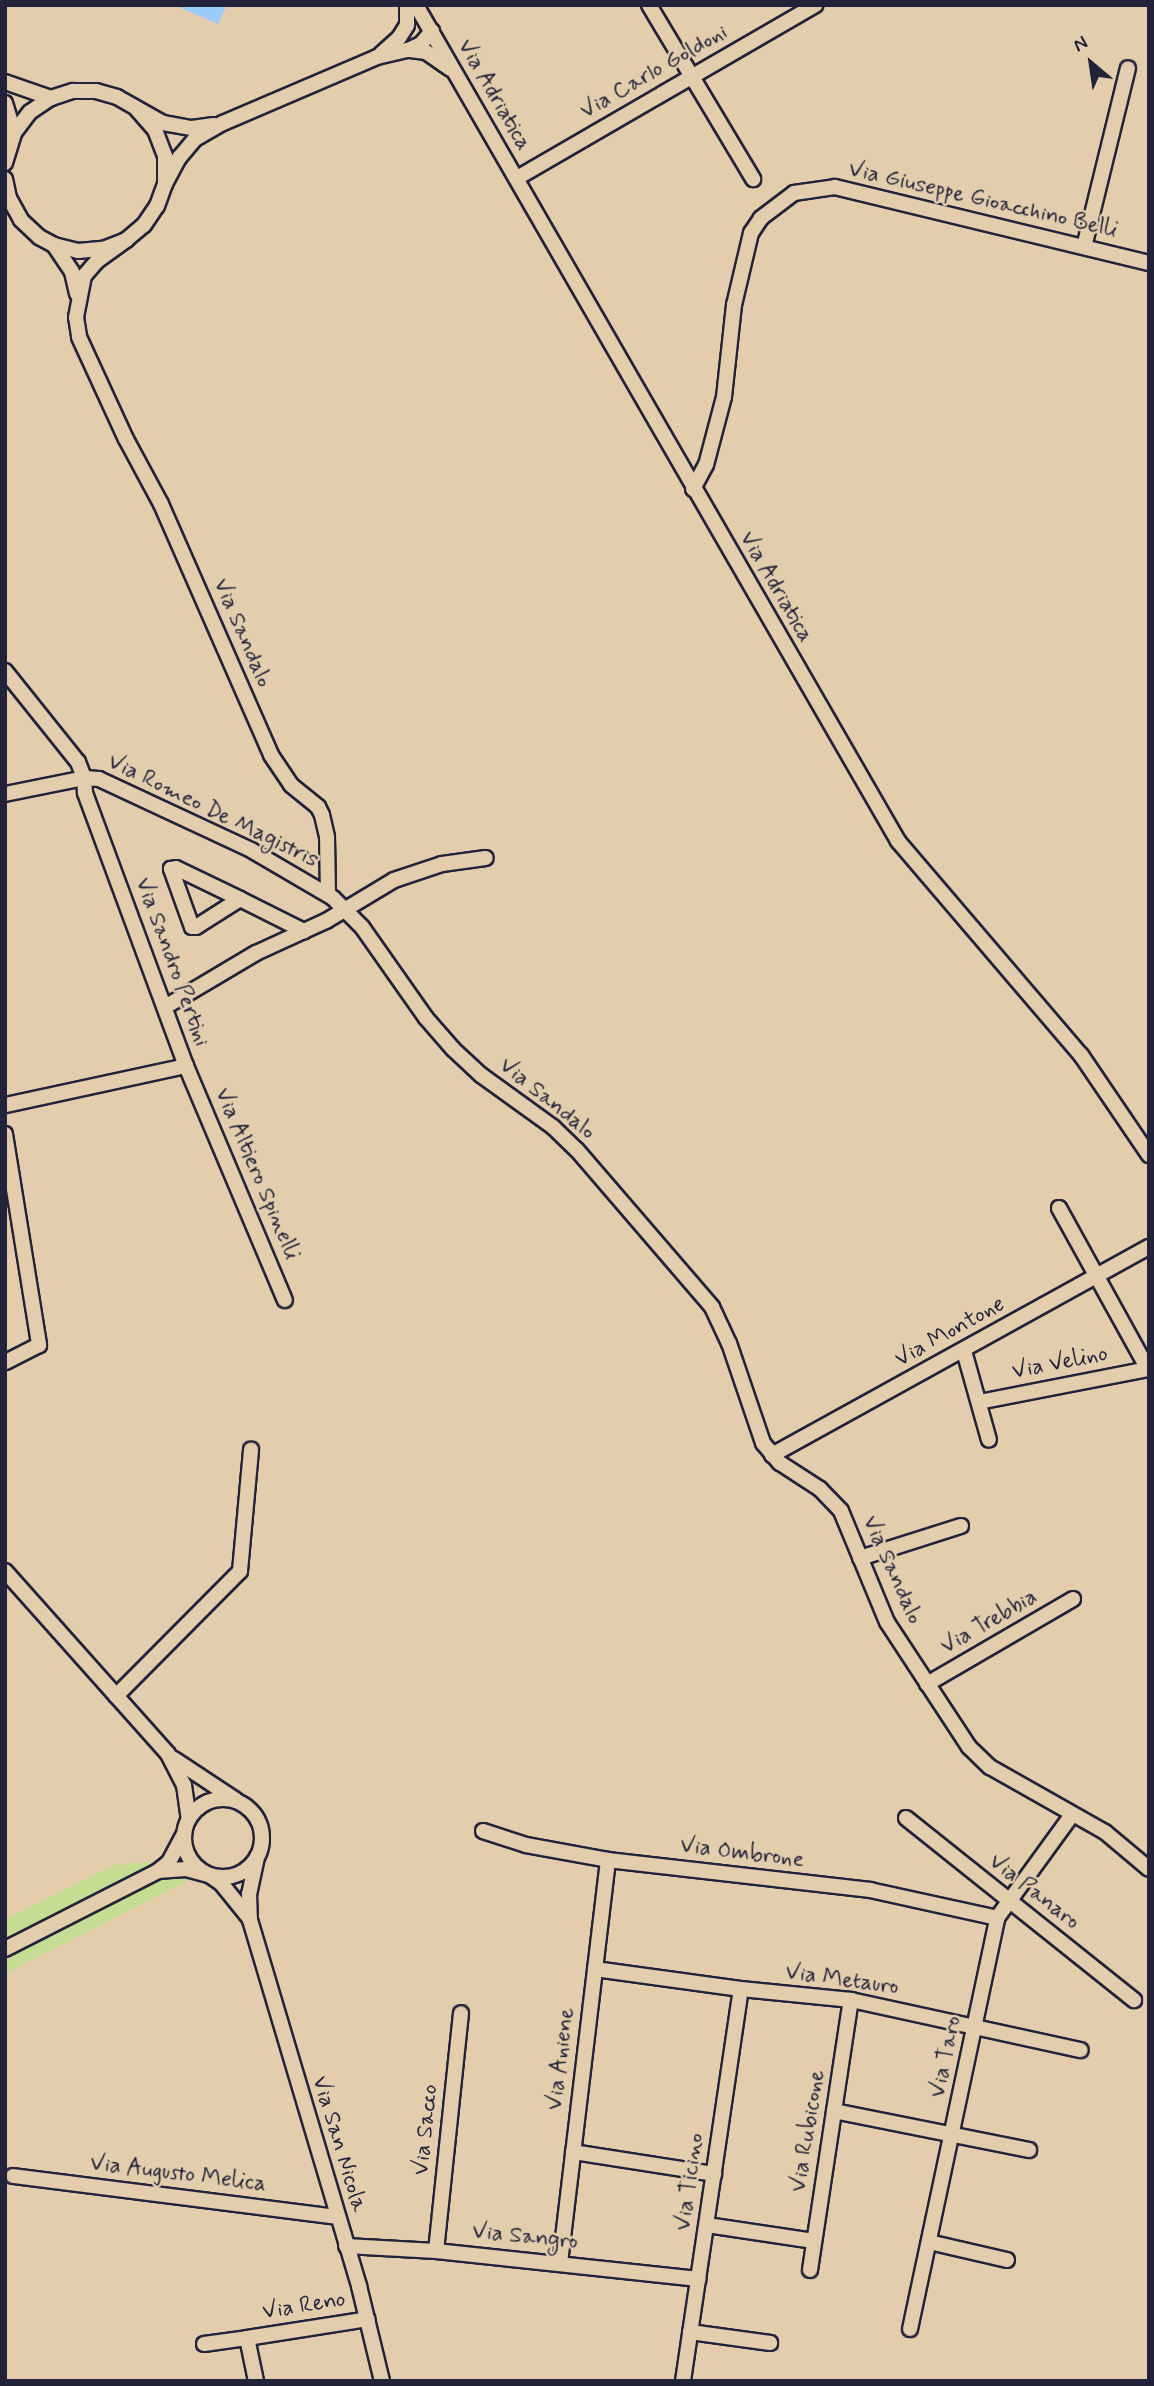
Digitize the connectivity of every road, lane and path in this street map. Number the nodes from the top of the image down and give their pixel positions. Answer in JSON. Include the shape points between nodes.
{"nodes":[{"id":1,"x":407,"y":5,"type":"edge"},
{"id":2,"x":416,"y":5,"type":"edge"},
{"id":3,"x":649,"y":5,"type":"edge"},
{"id":4,"x":815,"y":5,"type":"edge"},
{"id":5,"x":432,"y":31,"type":"junction"},
{"id":6,"x":399,"y":38,"type":"junction"},
{"id":7,"x":408,"y":50,"type":"junction"},
{"id":8,"x":377,"y":57,"type":"junction"},
{"id":9,"x":1128,"y":68,"type":"dead end"},
{"id":10,"x":456,"y":74,"type":"junction"},
{"id":11,"x":692,"y":77,"type":"junction"},
{"id":12,"x":5,"y":82,"type":"edge"},
{"id":13,"x":51,"y":98,"type":"junction"},
{"id":14,"x":5,"y":103,"type":"edge"},
{"id":15,"x":137,"y":108,"type":"junction"},
{"id":16,"x":223,"y":123,"type":"junction"},
{"id":17,"x":14,"y":133,"type":"junction"},
{"id":18,"x":5,"y":163,"type":"edge"},
{"id":19,"x":517,"y":178,"type":"junction"},
{"id":20,"x":5,"y":179,"type":"edge"},
{"id":21,"x":753,"y":179,"type":"dead end"},
{"id":22,"x":164,"y":184,"type":"junction"},
{"id":23,"x":5,"y":221,"type":"edge"},
{"id":24,"x":39,"y":237,"type":"junction"},
{"id":25,"x":126,"y":240,"type":"junction"},
{"id":26,"x":54,"y":245,"type":"junction"},
{"id":27,"x":1084,"y":247,"type":"junction"},
{"id":28,"x":1149,"y":263,"type":"edge"},
{"id":29,"x":77,"y":302,"type":"junction"},
{"id":30,"x":693,"y":489,"type":"junction"},
{"id":31,"x":5,"y":671,"type":"edge"},
{"id":32,"x":83,"y":778,"type":"junction"},
{"id":33,"x":5,"y":794,"type":"edge"},
{"id":34,"x":486,"y":858,"type":"dead end"},
{"id":35,"x":328,"y":894,"type":"junction"},
{"id":36,"x":240,"y":899,"type":"junction"},
{"id":37,"x":347,"y":910,"type":"junction"},
{"id":38,"x":304,"y":931,"type":"junction"},
{"id":39,"x":165,"y":1007,"type":"junction"},
{"id":40,"x":187,"y":1066,"type":"junction"},
{"id":41,"x":5,"y":1105,"type":"edge"},
{"id":42,"x":5,"y":1134,"type":"edge"},
{"id":43,"x":1149,"y":1155,"type":"edge"},
{"id":44,"x":1059,"y":1208,"type":"dead end"},
{"id":45,"x":1149,"y":1247,"type":"edge"},
{"id":46,"x":1098,"y":1276,"type":"junction"},
{"id":47,"x":285,"y":1300,"type":"dead end"},
{"id":48,"x":964,"y":1351,"type":"junction"},
{"id":49,"x":5,"y":1362,"type":"edge"},
{"id":50,"x":1148,"y":1369,"type":"edge"},
{"id":51,"x":979,"y":1402,"type":"junction"},
{"id":52,"x":989,"y":1440,"type":"dead end"},
{"id":53,"x":251,"y":1449,"type":"dead end"},
{"id":54,"x":772,"y":1455,"type":"junction"},
{"id":55,"x":961,"y":1526,"type":"dead end"},
{"id":56,"x":860,"y":1558,"type":"junction"},
{"id":57,"x":5,"y":1571,"type":"edge"},
{"id":58,"x":1073,"y":1599,"type":"dead end"},
{"id":59,"x":927,"y":1684,"type":"junction"},
{"id":60,"x":116,"y":1696,"type":"junction"},
{"id":61,"x":168,"y":1754,"type":"junction"},
{"id":62,"x":240,"y":1803,"type":"junction"},
{"id":63,"x":1071,"y":1815,"type":"junction"},
{"id":64,"x":906,"y":1818,"type":"dead end"},
{"id":65,"x":187,"y":1825,"type":"junction"},
{"id":66,"x":483,"y":1830,"type":"dead end"},
{"id":67,"x":257,"y":1857,"type":"junction"},
{"id":68,"x":608,"y":1860,"type":"junction"},
{"id":69,"x":1149,"y":1869,"type":"edge"},
{"id":70,"x":158,"y":1871,"type":"junction"},
{"id":71,"x":209,"y":1875,"type":"junction"},
{"id":72,"x":1007,"y":1900,"type":"junction"},
{"id":73,"x":998,"y":1918,"type":"junction"},
{"id":74,"x":250,"y":1920,"type":"junction"},
{"id":75,"x":5,"y":1949,"type":"edge"},
{"id":76,"x":595,"y":1969,"type":"junction"},
{"id":77,"x":741,"y":1989,"type":"junction"},
{"id":78,"x":850,"y":2000,"type":"junction"},
{"id":79,"x":1134,"y":2000,"type":"dead end"},
{"id":80,"x":461,"y":2013,"type":"dead end"},
{"id":81,"x":975,"y":2027,"type":"junction"},
{"id":82,"x":1080,"y":2050,"type":"dead end"},
{"id":83,"x":834,"y":2110,"type":"junction"},
{"id":84,"x":952,"y":2134,"type":"junction"},
{"id":85,"x":1029,"y":2150,"type":"dead end"},
{"id":86,"x":573,"y":2152,"type":"junction"},
{"id":87,"x":714,"y":2174,"type":"junction"},
{"id":88,"x":13,"y":2176,"type":"dead end"},
{"id":89,"x":337,"y":2217,"type":"junction"},
{"id":90,"x":707,"y":2225,"type":"junction"},
{"id":91,"x":814,"y":2241,"type":"junction"},
{"id":92,"x":929,"y":2242,"type":"junction"},
{"id":93,"x":346,"y":2246,"type":"junction"},
{"id":94,"x":436,"y":2251,"type":"junction"},
{"id":95,"x":1007,"y":2260,"type":"dead end"},
{"id":96,"x":560,"y":2263,"type":"junction"},
{"id":97,"x":810,"y":2270,"type":"dead end"},
{"id":98,"x":699,"y":2279,"type":"junction"},
{"id":99,"x":368,"y":2319,"type":"junction"},
{"id":100,"x":910,"y":2329,"type":"dead end"},
{"id":101,"x":690,"y":2332,"type":"junction"},
{"id":102,"x":247,"y":2337,"type":"junction"},
{"id":103,"x":770,"y":2343,"type":"dead end"},
{"id":104,"x":204,"y":2344,"type":"dead end"},
{"id":105,"x":256,"y":2381,"type":"edge"},
{"id":106,"x":382,"y":2381,"type":"edge"},
{"id":107,"x":683,"y":2381,"type":"edge"}],
"edges":[{"from":1,"to":6,"type":"street","via":[[407,25]]},
{"from":2,"to":5,"type":"street","name":"Via Adriatica"},
{"from":3,"to":11,"type":"street"},
{"from":4,"to":11,"type":"street","name":"Via Carlo Goldoni"},
{"from":5,"to":6,"type":"street","via":[[421,29]]},
{"from":5,"to":7,"type":"street"},
{"from":5,"to":10,"type":"street","name":"Via Adriatica"},
{"from":6,"to":8,"type":"street"},
{"from":7,"to":8,"type":"street"},
{"from":7,"to":10,"type":"street","via":[[426,52]]},
{"from":8,"to":16,"type":"street"},
{"from":9,"to":27,"type":"street"},
{"from":10,"to":19,"type":"street","name":"Via Adriatica"},
{"from":11,"to":19,"type":"street","name":"Via Carlo Goldoni"},
{"from":11,"to":21,"type":"street"},
{"from":12,"to":13,"type":"street"},
{"from":13,"to":15,"type":"street","via":[[73,91],[96,91]]},
{"from":13,"to":17,"type":"street","via":[[30,112]]},
{"from":14,"to":17,"type":"street"},
{"from":15,"to":16,"type":"street","via":[[163,123],[192,128]]},
{"from":15,"to":22,"type":"street","via":[[155,130],[164,156]]},
{"from":16,"to":22,"type":"street","name":"Via Sandalo","via":[[195,139]]},
{"from":17,"to":18,"type":"street"},
{"from":19,"to":30,"type":"street","name":"Via Adriatica"},
{"from":20,"to":24,"type":"street","via":[[21,220]]},
{"from":22,"to":25,"type":"street","name":"Via Sandalo","via":[[158,206]]},
{"from":23,"to":24,"type":"street"},
{"from":24,"to":26,"type":"street"},
{"from":25,"to":26,"type":"street","via":[[103,249],[78,251]]},
{"from":25,"to":29,"type":"street","name":"Via Sandalo","via":[[89,269]]},
{"from":26,"to":29,"type":"street","name":"Via Sandalo","via":[[72,272]]},
{"from":27,"to":28,"type":"street","name":"Via Giuseppe Gioacchino Belli"},
{"from":27,"to":30,"type":"street","name":"Via Giuseppe Gioacchino Belli","via":[[835,187],[793,193],[761,218],[751,233],[734,305],[724,397],[706,466]]},
{"from":29,"to":35,"type":"street","name":"Via Sandalo","via":[[77,328],[89,361],[161,504],[271,755],[291,785],[322,815]]},
{"from":30,"to":43,"type":"street","name":"Via Adriatica","via":[[898,841],[1081,1055]]},
{"from":31,"to":32,"type":"street","name":"Via Romeo De Magistris","via":[[78,762]]},
{"from":32,"to":33,"type":"street"},
{"from":32,"to":35,"type":"street","name":"Via Romeo De Magistris","via":[[99,779],[206,828]]},
{"from":32,"to":39,"type":"street","name":"Via Sandro Pertini"},
{"from":34,"to":37,"type":"street","via":[[418,871]]},
{"from":35,"to":37,"type":"street","name":"Via Sandalo"},
{"from":36,"to":36,"type":"street","via":[[176,868],[171,869],[192,927]]},
{"from":36,"to":38,"type":"street"},
{"from":37,"to":38,"type":"street"},
{"from":37,"to":54,"type":"street","name":"Via Sandalo","via":[[453,1049],[577,1150],[669,1261],[699,1290],[729,1343],[757,1429]]},
{"from":38,"to":39,"type":"street","via":[[256,953]]},
{"from":39,"to":40,"type":"street","name":"Via Sandro Pertini"},
{"from":40,"to":41,"type":"street","name":"Via Sandro Pertini"},
{"from":40,"to":47,"type":"street","name":"Via Altiero Spinelli"},
{"from":42,"to":49,"type":"street","via":[[39,1345]]},
{"from":44,"to":46,"type":"street"},
{"from":45,"to":46,"type":"street","name":"Via Montone"},
{"from":46,"to":48,"type":"street","name":"Via Montone"},
{"from":46,"to":50,"type":"street"},
{"from":48,"to":51,"type":"street"},
{"from":48,"to":54,"type":"street","name":"Via Montone"},
{"from":50,"to":51,"type":"street","name":"Via Velino"},
{"from":51,"to":52,"type":"street"},
{"from":53,"to":60,"type":"street","via":[[240,1571]]},
{"from":54,"to":56,"type":"street","name":"Via Sandalo","via":[[832,1499]]},
{"from":55,"to":56,"type":"street"},
{"from":56,"to":59,"type":"street","name":"Via Sandalo","via":[[887,1622]]},
{"from":57,"to":60,"type":"street","name":"Via San Nicola"},
{"from":58,"to":59,"type":"street","name":"Via Trebbia"},
{"from":59,"to":63,"type":"street","name":"Via Sandalo","via":[[980,1760]]},
{"from":60,"to":61,"type":"street","name":"Via San Nicola"},
{"from":61,"to":62,"type":"street","name":"Via San Nicola"},
{"from":61,"to":65,"type":"street","name":"Via San Nicola","via":[[184,1785]]},
{"from":62,"to":65,"type":"street","via":[[212,1801]]},
{"from":62,"to":67,"type":"street","name":"Via San Nicola","via":[[261,1827]]},
{"from":63,"to":69,"type":"street","name":"Via Sandalo","via":[[1125,1846]]},
{"from":63,"to":72,"type":"street","name":"Via Taro"},
{"from":64,"to":72,"type":"street","name":"Via Panaro"},
{"from":65,"to":70,"type":"street","via":[[169,1862]]},
{"from":65,"to":71,"type":"street","name":"Via San Nicola","via":[[185,1847],[191,1860]]},
{"from":66,"to":68,"type":"street","name":"Via Ombrone","via":[[526,1845]]},
{"from":67,"to":71,"type":"street","via":[[236,1875]]},
{"from":67,"to":74,"type":"street","name":"Via San Nicola","via":[[249,1894]]},
{"from":68,"to":73,"type":"street","name":"Via Ombrone","via":[[870,1891]]},
{"from":68,"to":76,"type":"street","name":"Via Aniene"},
{"from":70,"to":71,"type":"street","via":[[186,1869]]},
{"from":70,"to":75,"type":"street"},
{"from":71,"to":74,"type":"street","name":"Via San Nicola"},
{"from":72,"to":73,"type":"street","name":"Via Taro"},
{"from":72,"to":79,"type":"street","name":"Via Panaro"},
{"from":73,"to":81,"type":"street","name":"Via Taro"},
{"from":74,"to":89,"type":"street","name":"Via San Nicola"},
{"from":76,"to":77,"type":"street","name":"Via Metauro"},
{"from":76,"to":86,"type":"street","name":"Via Aniene"},
{"from":77,"to":78,"type":"street","name":"Via Metauro"},
{"from":77,"to":87,"type":"street","name":"Via Ticino"},
{"from":78,"to":81,"type":"street","name":"Via Metauro"},
{"from":78,"to":83,"type":"street","name":"Via Rubicone"},
{"from":80,"to":94,"type":"street","name":"Via Sacco"},
{"from":81,"to":82,"type":"street","name":"Via Metauro"},
{"from":81,"to":84,"type":"street","name":"Via Taro"},
{"from":83,"to":84,"type":"street"},
{"from":83,"to":91,"type":"street","name":"Via Rubicone"},
{"from":84,"to":85,"type":"street"},
{"from":84,"to":92,"type":"street","name":"Via Taro"},
{"from":86,"to":87,"type":"street"},
{"from":86,"to":96,"type":"street","name":"Via Aniene"},
{"from":87,"to":90,"type":"street","name":"Via Ticino"},
{"from":88,"to":89,"type":"street","name":"Via Augusto Melica"},
{"from":89,"to":93,"type":"street","name":"Via San Nicola"},
{"from":90,"to":91,"type":"street"},
{"from":90,"to":98,"type":"street","name":"Via Ticino"},
{"from":91,"to":97,"type":"street","name":"Via Rubicone"},
{"from":92,"to":95,"type":"street"},
{"from":92,"to":100,"type":"street","name":"Via Taro"},
{"from":93,"to":94,"type":"street","name":"Via Sangro"},
{"from":93,"to":99,"type":"street","name":"Via San Nicola"},
{"from":94,"to":96,"type":"street","name":"Via Sangro"},
{"from":96,"to":98,"type":"street","name":"Via Sangro"},
{"from":98,"to":101,"type":"street","name":"Via Ticino"},
{"from":99,"to":102,"type":"street","name":"Via Reno"},
{"from":99,"to":106,"type":"street","name":"Via San Nicola"},
{"from":101,"to":103,"type":"street"},
{"from":101,"to":107,"type":"street","name":"Via Ticino"},
{"from":102,"to":104,"type":"street","name":"Via Reno"},
{"from":102,"to":105,"type":"street","name":"Via Reno"}]}
